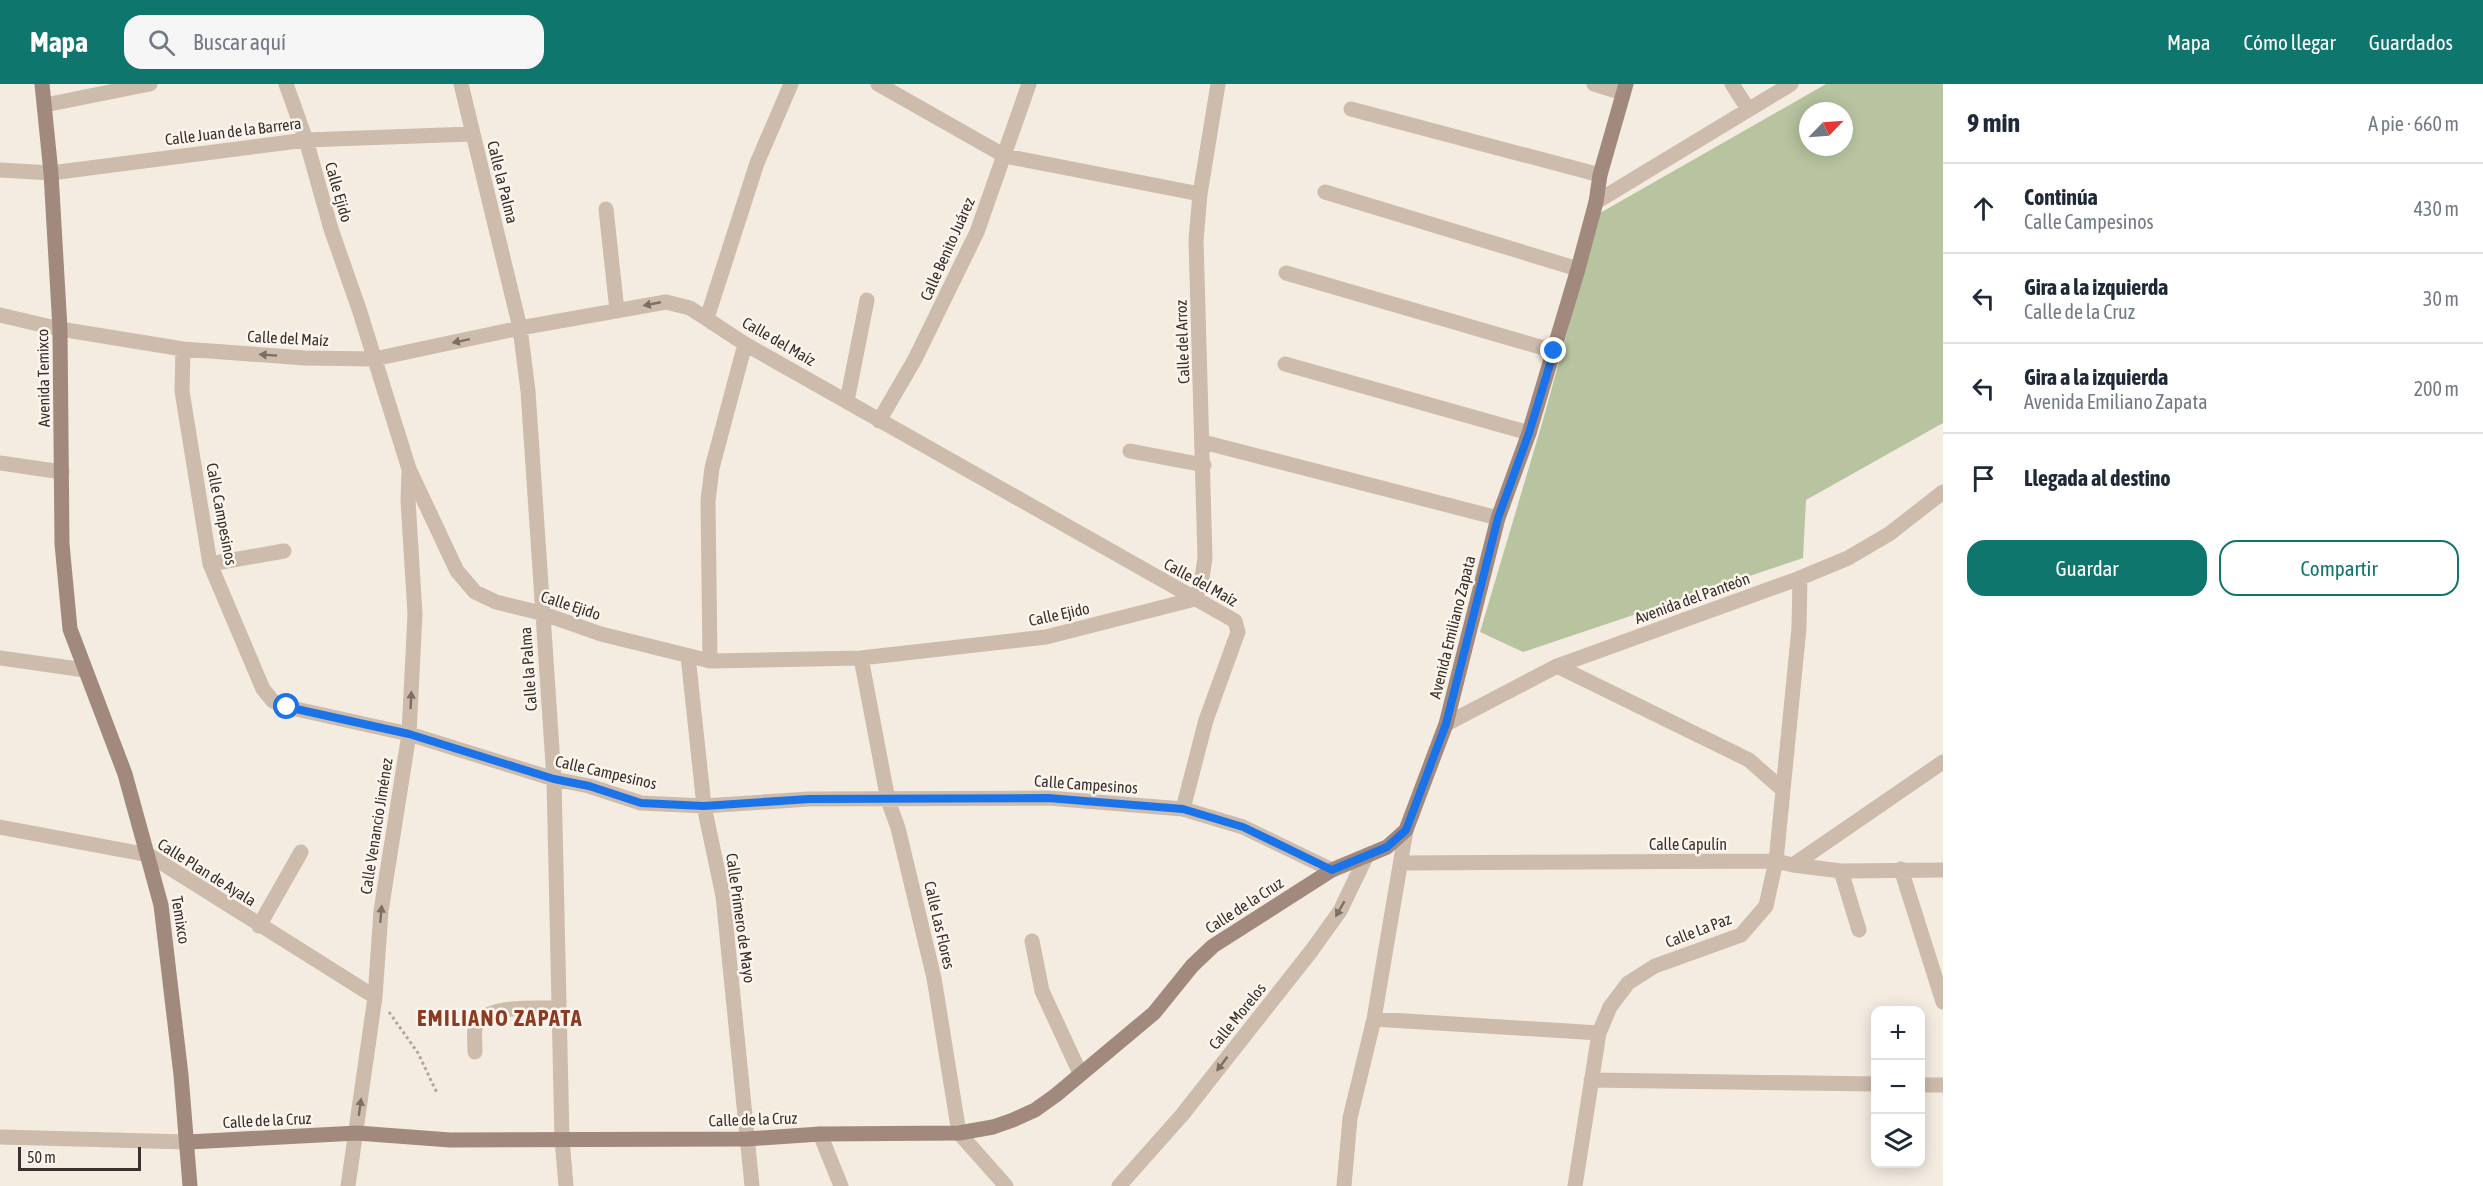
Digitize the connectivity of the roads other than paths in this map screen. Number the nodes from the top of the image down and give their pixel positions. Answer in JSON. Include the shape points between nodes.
{"nodes":[{"id":1,"x":42,"y":84,"type":"edge"},
{"id":2,"x":150,"y":84,"type":"edge"},
{"id":3,"x":286,"y":84,"type":"edge"},
{"id":4,"x":461,"y":84,"type":"edge"},
{"id":5,"x":791,"y":84,"type":"edge"},
{"id":6,"x":878,"y":84,"type":"edge"},
{"id":7,"x":1029,"y":84,"type":"edge"},
{"id":8,"x":1218,"y":84,"type":"edge"},
{"id":9,"x":1594,"y":84,"type":"edge"},
{"id":10,"x":1732,"y":84,"type":"edge"},
{"id":11,"x":1791,"y":84,"type":"edge"},
{"id":12,"x":1625,"y":88,"type":"edge"},
{"id":13,"x":45,"y":105,"type":"junction"},
{"id":14,"x":1351,"y":109,"type":"dead end"},
{"id":15,"x":1748,"y":109,"type":"junction"},
{"id":16,"x":472,"y":134,"type":"junction"},
{"id":17,"x":306,"y":140,"type":"junction"},
{"id":18,"x":1005,"y":156,"type":"junction"},
{"id":19,"x":0,"y":170,"type":"edge"},
{"id":20,"x":51,"y":172,"type":"junction"},
{"id":21,"x":1600,"y":175,"type":"junction"},
{"id":22,"x":1325,"y":192,"type":"dead end"},
{"id":23,"x":1200,"y":194,"type":"junction"},
{"id":24,"x":1596,"y":202,"type":"junction"},
{"id":25,"x":606,"y":209,"type":"dead end"},
{"id":26,"x":1578,"y":269,"type":"junction"},
{"id":27,"x":1286,"y":273,"type":"dead end"},
{"id":28,"x":867,"y":300,"type":"dead end"},
{"id":29,"x":617,"y":311,"type":"junction"},
{"id":30,"x":0,"y":315,"type":"edge"},
{"id":31,"x":707,"y":318,"type":"junction"},
{"id":32,"x":520,"y":328,"type":"junction"},
{"id":33,"x":60,"y":329,"type":"junction"},
{"id":34,"x":745,"y":344,"type":"junction"},
{"id":35,"x":183,"y":350,"type":"junction"},
{"id":36,"x":1554,"y":351,"type":"junction"},
{"id":37,"x":374,"y":359,"type":"junction"},
{"id":38,"x":1285,"y":364,"type":"dead end"},
{"id":39,"x":847,"y":401,"type":"junction"},
{"id":40,"x":879,"y":421,"type":"junction"},
{"id":41,"x":1529,"y":433,"type":"junction"},
{"id":42,"x":1203,"y":442,"type":"junction"},
{"id":43,"x":1130,"y":451,"type":"dead end"},
{"id":44,"x":0,"y":464,"type":"edge"},
{"id":45,"x":1204,"y":465,"type":"junction"},
{"id":46,"x":410,"y":470,"type":"junction"},
{"id":47,"x":62,"y":472,"type":"junction"},
{"id":48,"x":1943,"y":492,"type":"edge"},
{"id":49,"x":1498,"y":518,"type":"junction"},
{"id":50,"x":284,"y":551,"type":"dead end"},
{"id":51,"x":210,"y":564,"type":"junction"},
{"id":52,"x":1800,"y":578,"type":"junction"},
{"id":53,"x":1195,"y":599,"type":"junction"},
{"id":54,"x":541,"y":613,"type":"junction"},
{"id":55,"x":688,"y":656,"type":"junction"},
{"id":56,"x":0,"y":658,"type":"edge"},
{"id":57,"x":861,"y":658,"type":"junction"},
{"id":58,"x":710,"y":661,"type":"junction"},
{"id":59,"x":1557,"y":666,"type":"junction"},
{"id":60,"x":85,"y":670,"type":"junction"},
{"id":61,"x":1446,"y":724,"type":"junction"},
{"id":62,"x":409,"y":734,"type":"junction"},
{"id":63,"x":1943,"y":762,"type":"edge"},
{"id":64,"x":554,"y":779,"type":"junction"},
{"id":65,"x":1782,"y":789,"type":"junction"},
{"id":66,"x":888,"y":800,"type":"junction"},
{"id":67,"x":704,"y":806,"type":"junction"},
{"id":68,"x":1183,"y":809,"type":"junction"},
{"id":69,"x":0,"y":827,"type":"edge"},
{"id":70,"x":1406,"y":830,"type":"junction"},
{"id":71,"x":301,"y":852,"type":"dead end"},
{"id":72,"x":149,"y":855,"type":"junction"},
{"id":73,"x":1366,"y":857,"type":"junction"},
{"id":74,"x":1776,"y":861,"type":"junction"},
{"id":75,"x":1401,"y":864,"type":"junction"},
{"id":76,"x":1793,"y":865,"type":"junction"},
{"id":77,"x":1332,"y":870,"type":"junction"},
{"id":78,"x":1901,"y":870,"type":"junction"},
{"id":79,"x":1943,"y":870,"type":"edge"},
{"id":80,"x":1841,"y":871,"type":"junction"},
{"id":81,"x":260,"y":926,"type":"junction"},
{"id":82,"x":1859,"y":930,"type":"dead end"},
{"id":83,"x":1032,"y":941,"type":"dead end"},
{"id":84,"x":375,"y":997,"type":"junction"},
{"id":85,"x":1943,"y":1002,"type":"edge"},
{"id":86,"x":559,"y":1008,"type":"junction"},
{"id":87,"x":1374,"y":1019,"type":"junction"},
{"id":88,"x":1599,"y":1033,"type":"junction"},
{"id":89,"x":475,"y":1052,"type":"dead end"},
{"id":90,"x":1080,"y":1073,"type":"junction"},
{"id":91,"x":1590,"y":1080,"type":"junction"},
{"id":92,"x":1871,"y":1084,"type":"edge"},
{"id":93,"x":1925,"y":1084,"type":"edge"},
{"id":94,"x":1943,"y":1085,"type":"edge"},
{"id":95,"x":357,"y":1133,"type":"junction"},
{"id":96,"x":958,"y":1133,"type":"junction"},
{"id":97,"x":820,"y":1134,"type":"junction"},
{"id":98,"x":0,"y":1137,"type":"edge"},
{"id":99,"x":562,"y":1138,"type":"junction"},
{"id":100,"x":747,"y":1139,"type":"junction"},
{"id":101,"x":188,"y":1143,"type":"junction"},
{"id":102,"x":190,"y":1186,"type":"edge"},
{"id":103,"x":348,"y":1186,"type":"edge"},
{"id":104,"x":566,"y":1186,"type":"edge"},
{"id":105,"x":752,"y":1186,"type":"edge"},
{"id":106,"x":841,"y":1186,"type":"edge"},
{"id":107,"x":1006,"y":1186,"type":"edge"},
{"id":108,"x":1119,"y":1186,"type":"edge"},
{"id":109,"x":1344,"y":1186,"type":"edge"},
{"id":110,"x":1575,"y":1186,"type":"edge"}],
"edges":[{"from":1,"to":13,"type":"main road","name":"Avenida Temixco"},
{"from":2,"to":13,"type":"street"},
{"from":3,"to":17,"type":"street","name":"Calle Ejido"},
{"from":4,"to":16,"type":"street","name":"Calle la Palma"},
{"from":5,"to":31,"type":"street","via":[[757,163]]},
{"from":6,"to":18,"type":"street"},
{"from":7,"to":18,"type":"street","name":"Calle Benito Juárez"},
{"from":8,"to":23,"type":"street","name":"Calle del Arroz"},
{"from":9,"to":12,"type":"street"},
{"from":10,"to":15,"type":"street"},
{"from":11,"to":15,"type":"street"},
{"from":12,"to":21,"type":"main road","name":"Avenida Emiliano Zapata"},
{"from":13,"to":20,"type":"main road","name":"Avenida Temixco"},
{"from":14,"to":21,"type":"street"},
{"from":15,"to":24,"type":"street"},
{"from":16,"to":17,"type":"street","name":"Calle Juan de la Barrera"},
{"from":16,"to":32,"type":"street","name":"Calle la Palma"},
{"from":17,"to":20,"type":"street","name":"Calle Juan de la Barrera"},
{"from":17,"to":37,"type":"street","name":"Calle Ejido"},
{"from":18,"to":23,"type":"street"},
{"from":18,"to":40,"type":"street","name":"Calle Benito Juárez","via":[[977,232],[915,359]]},
{"from":19,"to":20,"type":"street","name":"Calle Juan de la Barrera"},
{"from":20,"to":33,"type":"main road","name":"Avenida Temixco"},
{"from":21,"to":24,"type":"main road","name":"Avenida Emiliano Zapata"},
{"from":22,"to":26,"type":"street"},
{"from":23,"to":42,"type":"street","name":"Calle del Arroz","via":[[1196,240]]},
{"from":24,"to":26,"type":"main road","name":"Avenida Emiliano Zapata"},
{"from":25,"to":29,"type":"street"},
{"from":26,"to":36,"type":"main road","name":"Avenida Emiliano Zapata"},
{"from":27,"to":36,"type":"street"},
{"from":28,"to":39,"type":"street"},
{"from":31,"to":29,"type":"street","name":"Calle del Maíz","one_way":true,"via":[[690,308],[666,302]]},
{"from":29,"to":32,"type":"street","name":"Calle del Maíz"},
{"from":30,"to":33,"type":"street","name":"Calle del Maíz"},
{"from":31,"to":34,"type":"street","name":"Calle del Maíz"},
{"from":32,"to":37,"type":"street","name":"Calle del Maíz","one_way":true},
{"from":32,"to":54,"type":"street","name":"Calle la Palma","via":[[528,391]]},
{"from":33,"to":35,"type":"street","name":"Calle del Maíz"},
{"from":33,"to":47,"type":"main road","name":"Avenida Temixco"},
{"from":34,"to":39,"type":"street","name":"Calle del Maíz"},
{"from":34,"to":58,"type":"street","via":[[712,468],[708,501]]},
{"from":37,"to":35,"type":"street","name":"Calle del Maíz","one_way":true},
{"from":35,"to":51,"type":"street","name":"Calle Campesinos","via":[[182,391]]},
{"from":36,"to":41,"type":"main road","name":"Avenida Emiliano Zapata"},
{"from":37,"to":46,"type":"street","name":"Calle Ejido"},
{"from":38,"to":41,"type":"street"},
{"from":39,"to":40,"type":"street","name":"Calle del Maíz"},
{"from":40,"to":53,"type":"street","name":"Calle del Maíz"},
{"from":41,"to":49,"type":"main road","name":"Avenida Emiliano Zapata"},
{"from":42,"to":45,"type":"street","name":"Calle del Arroz"},
{"from":42,"to":49,"type":"street"},
{"from":43,"to":45,"type":"street"},
{"from":44,"to":47,"type":"street"},
{"from":45,"to":53,"type":"street","name":"Calle del Arroz","via":[[1205,558]]},
{"from":46,"to":54,"type":"street","name":"Calle Ejido","via":[[458,571],[475,592],[496,602]]},
{"from":62,"to":46,"type":"street","name":"Calle Venancio Jiménez","one_way":true,"via":[[415,614],[408,500]]},
{"from":47,"to":60,"type":"main road","name":"Avenida Temixco","via":[[62,544],[70,629]]},
{"from":48,"to":52,"type":"street","name":"Avenida del Panteón","via":[[1889,534],[1848,558]]},
{"from":49,"to":61,"type":"main road","name":"Avenida Emiliano Zapata"},
{"from":50,"to":51,"type":"street"},
{"from":51,"to":62,"type":"street","name":"Calle Campesinos","via":[[263,689],[273,701]]},
{"from":52,"to":59,"type":"street","name":"Avenida del Panteón"},
{"from":52,"to":65,"type":"street","name":"Calle La Paz"},
{"from":53,"to":57,"type":"street","name":"Calle Ejido","via":[[1046,637]]},
{"from":53,"to":68,"type":"street","name":"Calle del Maíz","via":[[1235,621],[1238,632],[1206,720]]},
{"from":54,"to":55,"type":"street","name":"Calle Ejido","via":[[601,634]]},
{"from":54,"to":64,"type":"street","name":"Calle la Palma"},
{"from":55,"to":58,"type":"street","name":"Calle Ejido"},
{"from":55,"to":67,"type":"street","name":"Calle Primero de Mayo"},
{"from":56,"to":60,"type":"street"},
{"from":57,"to":58,"type":"street","name":"Calle Ejido"},
{"from":57,"to":66,"type":"street","name":"Calle Las Flores"},
{"from":59,"to":61,"type":"street","name":"Avenida del Panteón"},
{"from":59,"to":65,"type":"street","via":[[1749,760]]},
{"from":60,"to":72,"type":"main road","name":"Temixco","via":[[125,774]]},
{"from":61,"to":70,"type":"main road","name":"Avenida Emiliano Zapata"},
{"from":62,"to":64,"type":"street","name":"Calle Campesinos"},
{"from":84,"to":62,"type":"street","name":"Calle Venancio Jiménez","one_way":true,"via":[[381,910]]},
{"from":63,"to":76,"type":"street"},
{"from":64,"to":67,"type":"street","name":"Calle Campesinos","via":[[641,803]]},
{"from":64,"to":86,"type":"street","name":"Calle la Palma"},
{"from":65,"to":74,"type":"street","name":"Calle La Paz"},
{"from":66,"to":67,"type":"street","name":"Calle Campesinos","via":[[809,799]]},
{"from":66,"to":68,"type":"street","name":"Calle Campesinos","via":[[1048,798]]},
{"from":66,"to":96,"type":"street","name":"Calle Las Flores","via":[[934,978]]},
{"from":67,"to":100,"type":"street","name":"Calle Primero de Mayo","via":[[723,896]]},
{"from":68,"to":77,"type":"street","name":"Calle Campesinos","via":[[1243,827]]},
{"from":69,"to":72,"type":"street","name":"Calle Plan de Ayala"},
{"from":70,"to":73,"type":"main road","name":"Calle de la Cruz","via":[[1387,847]]},
{"from":70,"to":75,"type":"street","name":"Avenida Emiliano Zapata"},
{"from":71,"to":81,"type":"street"},
{"from":72,"to":81,"type":"street","name":"Calle Plan de Ayala"},
{"from":72,"to":101,"type":"main road","name":"Temixco","via":[[161,905]]},
{"from":73,"to":77,"type":"main road","name":"Calle de la Cruz"},
{"from":73,"to":108,"type":"street","name":"Calle Morelos","one_way":true,"via":[[1340,911],[1311,950],[1182,1115]]},
{"from":74,"to":75,"type":"street","name":"Calle Capulín"},
{"from":74,"to":76,"type":"street","name":"Calle Capulín"},
{"from":74,"to":88,"type":"street","name":"Calle La Paz","via":[[1766,906],[1741,935],[1655,966],[1628,983],[1610,1006]]},
{"from":75,"to":87,"type":"street","name":"Avenida Emiliano Zapata"},
{"from":76,"to":80,"type":"street","name":"Calle Capulín"},
{"from":77,"to":90,"type":"main road","name":"Calle de la Cruz","via":[[1212,946],[1154,1013]]},
{"from":78,"to":79,"type":"street","name":"Calle Capulín"},
{"from":78,"to":80,"type":"street","name":"Calle Capulín"},
{"from":78,"to":85,"type":"street"},
{"from":80,"to":82,"type":"street"},
{"from":81,"to":84,"type":"street","name":"Calle Plan de Ayala"},
{"from":83,"to":90,"type":"street","via":[[1042,991]]},
{"from":95,"to":84,"type":"street","name":"Calle Venancio Jiménez","one_way":true},
{"from":86,"to":89,"type":"street","via":[[496,1010],[482,1017],[476,1028]]},
{"from":86,"to":99,"type":"street","name":"Calle la Palma"},
{"from":87,"to":88,"type":"street"},
{"from":87,"to":109,"type":"street","name":"Avenida Emiliano Zapata","via":[[1350,1118]]},
{"from":88,"to":91,"type":"street","name":"Calle La Paz"},
{"from":90,"to":96,"type":"main road","name":"Calle de la Cruz","via":[[1035,1110],[993,1127]]},
{"from":91,"to":92,"type":"street"},
{"from":91,"to":110,"type":"street","name":"Calle La Paz"},
{"from":93,"to":94,"type":"street"},
{"from":95,"to":99,"type":"main road","name":"Calle de la Cruz","via":[[450,1140]]},
{"from":95,"to":101,"type":"main road","name":"Calle de la Cruz"},
{"from":95,"to":103,"type":"street","name":"Calle Venancio Jiménez"},
{"from":96,"to":97,"type":"main road","name":"Calle de la Cruz"},
{"from":96,"to":107,"type":"street"},
{"from":97,"to":100,"type":"main road","name":"Calle de la Cruz"},
{"from":97,"to":106,"type":"street"},
{"from":98,"to":101,"type":"street","name":"Calle de la Cruz"},
{"from":99,"to":100,"type":"main road","name":"Calle de la Cruz"},
{"from":99,"to":104,"type":"street","name":"Calle la Palma"},
{"from":100,"to":105,"type":"street","name":"Calle Primero de Mayo"},
{"from":101,"to":102,"type":"main road","name":"Temixco"}]}
